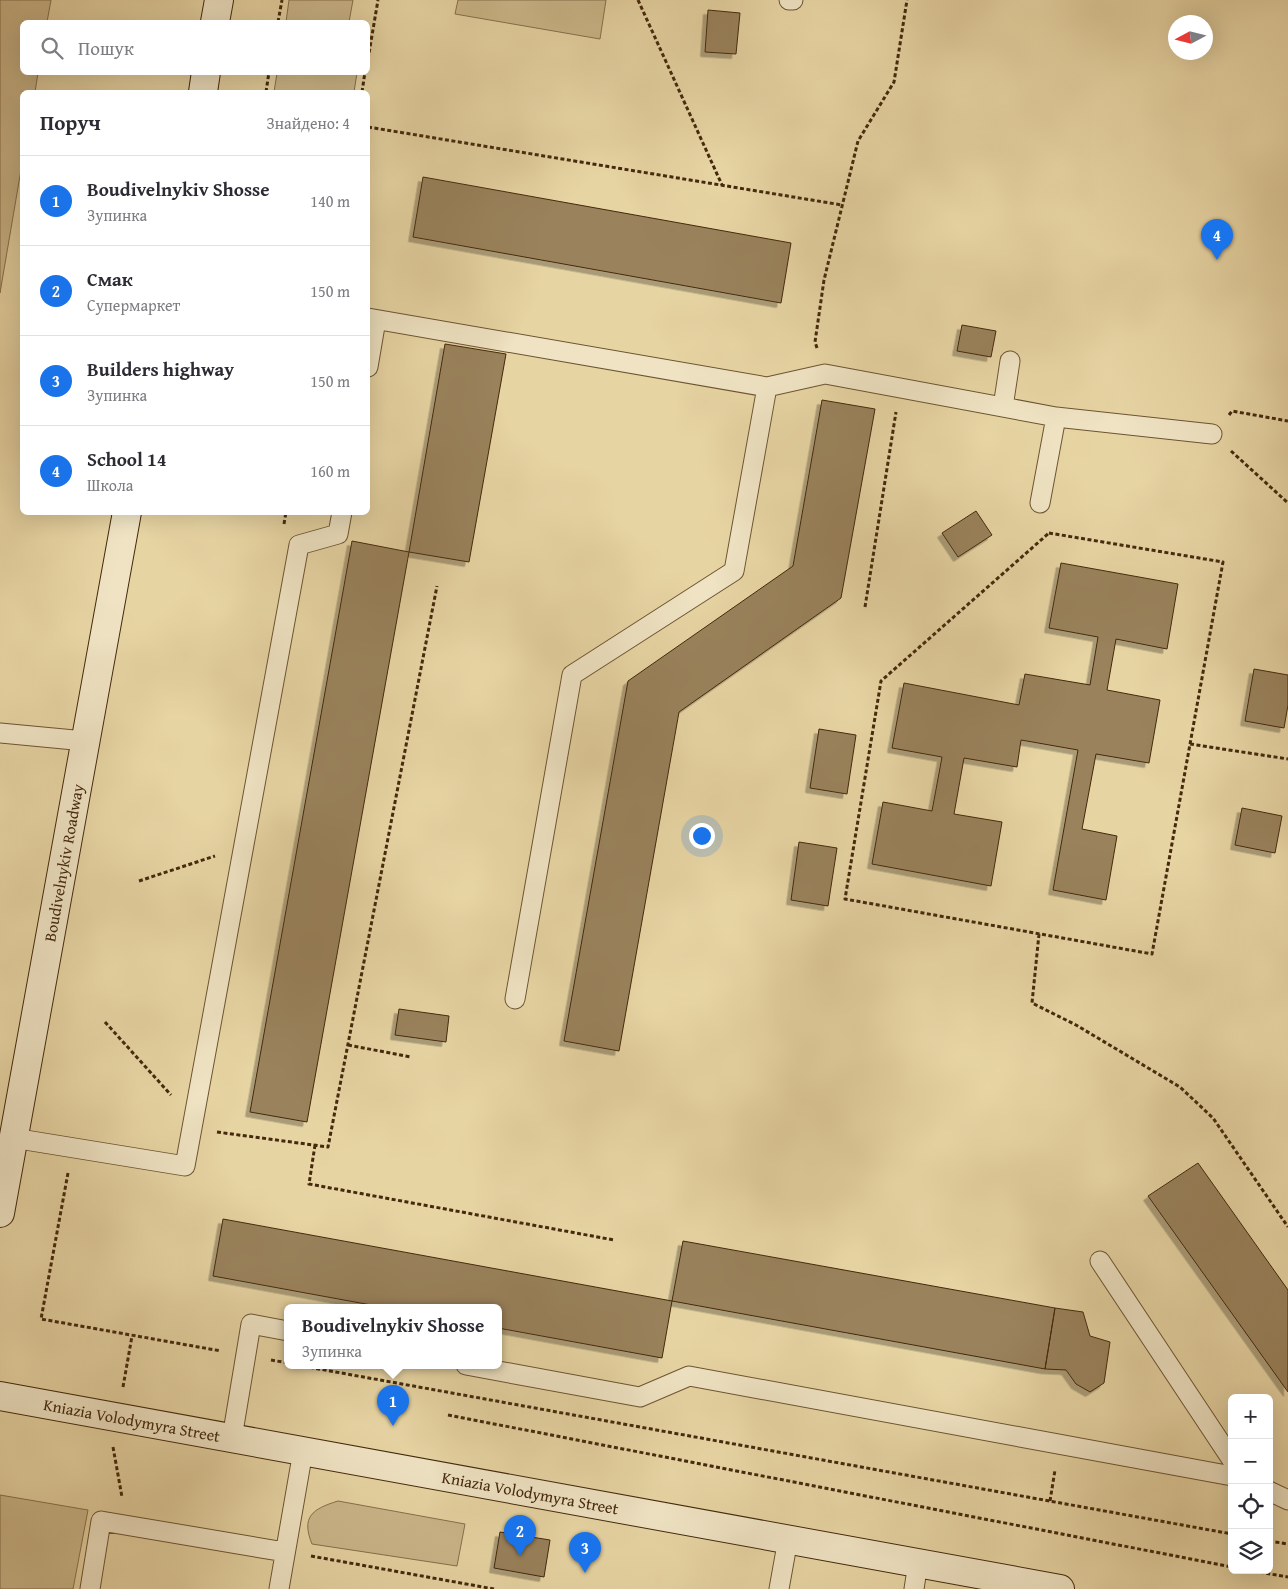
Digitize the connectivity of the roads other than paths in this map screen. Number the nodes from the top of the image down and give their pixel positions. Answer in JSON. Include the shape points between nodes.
{"nodes":[{"id":1,"x":220,"y":0,"type":"edge"},
{"id":2,"x":215,"y":20,"type":"edge"},
{"id":3,"x":206,"y":75,"type":"edge"},
{"id":4,"x":203,"y":90,"type":"edge"},
{"id":5,"x":372,"y":319,"type":"edge"},
{"id":6,"x":370,"y":344,"type":"edge"},
{"id":7,"x":1010,"y":361,"type":"dead end"},
{"id":8,"x":767,"y":387,"type":"junction"},
{"id":9,"x":1004,"y":407,"type":"junction"},
{"id":10,"x":1056,"y":417,"type":"junction"},
{"id":11,"x":1212,"y":434,"type":"road end"},
{"id":12,"x":1040,"y":503,"type":"dead end"},
{"id":13,"x":126,"y":515,"type":"edge"},
{"id":14,"x":341,"y":515,"type":"edge"},
{"id":15,"x":0,"y":733,"type":"edge"},
{"id":16,"x":85,"y":741,"type":"junction"},
{"id":17,"x":515,"y":999,"type":"dead end"},
{"id":18,"x":14,"y":1138,"type":"junction"},
{"id":19,"x":0,"y":1213,"type":"edge"},
{"id":20,"x":1100,"y":1260,"type":"dead end"},
{"id":21,"x":284,"y":1330,"type":"edge"},
{"id":22,"x":488,"y":1369,"type":"edge"},
{"id":23,"x":0,"y":1396,"type":"edge"},
{"id":24,"x":232,"y":1438,"type":"junction"},
{"id":25,"x":303,"y":1451,"type":"junction"},
{"id":26,"x":1228,"y":1454,"type":"edge"},
{"id":27,"x":1228,"y":1475,"type":"edge"},
{"id":28,"x":1273,"y":1493,"type":"edge"},
{"id":29,"x":1288,"y":1500,"type":"edge"},
{"id":30,"x":788,"y":1539,"type":"junction"},
{"id":31,"x":285,"y":1552,"type":"junction"},
{"id":32,"x":916,"y":1576,"type":"edge"},
{"id":33,"x":90,"y":1589,"type":"edge"},
{"id":34,"x":279,"y":1589,"type":"edge"},
{"id":35,"x":779,"y":1589,"type":"edge"},
{"id":36,"x":1060,"y":1589,"type":"edge"}],
"edges":[{"from":1,"to":2,"type":"main road"},
{"from":3,"to":4,"type":"main road"},
{"from":5,"to":6,"type":"lane"},
{"from":5,"to":8,"type":"lane"},
{"from":7,"to":9,"type":"lane"},
{"from":8,"to":9,"type":"lane","via":[[825,374]]},
{"from":8,"to":17,"type":"lane","via":[[734,570],[572,675]]},
{"from":9,"to":10,"type":"lane"},
{"from":10,"to":11,"type":"lane"},
{"from":10,"to":12,"type":"lane"},
{"from":13,"to":16,"type":"main road","name":"Boudivelnykiv Roadway"},
{"from":14,"to":18,"type":"lane","via":[[338,534],[299,545],[185,1166]]},
{"from":15,"to":16,"type":"lane"},
{"from":16,"to":18,"type":"main road","name":"Boudivelnykiv Roadway"},
{"from":18,"to":19,"type":"main road","name":"Boudivelnykiv Roadway"},
{"from":20,"to":26,"type":"lane"},
{"from":21,"to":24,"type":"lane","via":[[252,1324]]},
{"from":22,"to":27,"type":"lane","via":[[640,1397],[689,1376]]},
{"from":23,"to":24,"type":"main road","name":"Kniazia Volodymyra Street"},
{"from":24,"to":25,"type":"main road","name":"Kniazia Volodymyra Street"},
{"from":25,"to":30,"type":"main road","name":"Kniazia Volodymyra Street"},
{"from":25,"to":31,"type":"lane"},
{"from":28,"to":29,"type":"lane"},
{"from":30,"to":32,"type":"main road","name":"Kniazia Volodymyra Street"},
{"from":30,"to":35,"type":"lane"},
{"from":31,"to":33,"type":"lane","via":[[102,1521]]},
{"from":31,"to":34,"type":"lane"},
{"from":32,"to":36,"type":"main road","name":"Kniazia Volodymyra Street"}]}
